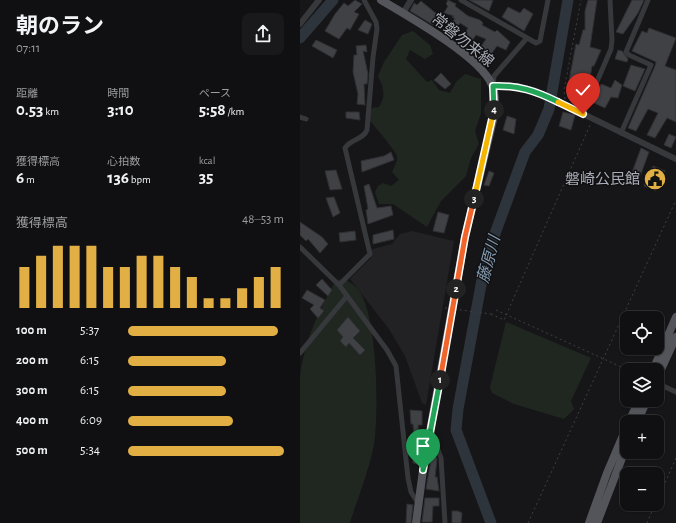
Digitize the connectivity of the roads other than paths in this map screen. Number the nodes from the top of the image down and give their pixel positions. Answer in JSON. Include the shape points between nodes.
{"nodes":[{"id":1,"x":319,"y":0,"type":"edge"},
{"id":2,"x":364,"y":0,"type":"edge"},
{"id":3,"x":381,"y":0,"type":"edge"},
{"id":4,"x":411,"y":0,"type":"edge"},
{"id":5,"x":461,"y":0,"type":"edge"},
{"id":6,"x":548,"y":0,"type":"edge"},
{"id":7,"x":610,"y":0,"type":"edge"},
{"id":8,"x":648,"y":0,"type":"edge"},
{"id":9,"x":403,"y":13,"type":"junction"},
{"id":10,"x":300,"y":24,"type":"edge"},
{"id":11,"x":527,"y":38,"type":"junction"},
{"id":12,"x":493,"y":86,"type":"junction"},
{"id":13,"x":583,"y":114,"type":"junction"},
{"id":14,"x":300,"y":118,"type":"edge"},
{"id":15,"x":306,"y":119,"type":"dead end"},
{"id":16,"x":621,"y":133,"type":"junction"},
{"id":17,"x":676,"y":159,"type":"edge"},
{"id":18,"x":300,"y":247,"type":"edge"},
{"id":19,"x":339,"y":285,"type":"junction"},
{"id":20,"x":347,"y":296,"type":"junction"},
{"id":21,"x":676,"y":317,"type":"edge"},
{"id":22,"x":676,"y":337,"type":"edge"},
{"id":23,"x":300,"y":353,"type":"edge"},
{"id":24,"x":656,"y":363,"type":"edge"},
{"id":25,"x":664,"y":363,"type":"edge"},
{"id":26,"x":664,"y":386,"type":"edge"},
{"id":27,"x":676,"y":392,"type":"edge"},
{"id":28,"x":431,"y":428,"type":"junction"},
{"id":29,"x":620,"y":442,"type":"edge"},
{"id":30,"x":622,"y":459,"type":"edge"},
{"id":31,"x":418,"y":503,"type":"junction"},
{"id":32,"x":416,"y":523,"type":"edge"},
{"id":33,"x":445,"y":523,"type":"edge"},
{"id":34,"x":589,"y":523,"type":"edge"},
{"id":35,"x":597,"y":523,"type":"edge"}],
"edges":[{"from":1,"to":10,"type":"street"},
{"from":2,"to":19,"type":"street","via":[[377,29],[366,130],[345,148],[370,254]]},
{"from":3,"to":9,"type":"main road","name":"常磐勿来線"},
{"from":4,"to":9,"type":"street"},
{"from":5,"to":11,"type":"street"},
{"from":6,"to":11,"type":"street","via":[[540,41],[536,43]]},
{"from":7,"to":13,"type":"street","via":[[611,48]]},
{"from":8,"to":16,"type":"street","via":[[626,52],[651,65]]},
{"from":9,"to":12,"type":"main road","name":"常磐勿来線","via":[[435,32],[483,70]]},
{"from":11,"to":12,"type":"street","via":[[494,76]]},
{"from":12,"to":13,"type":"street","via":[[517,86],[536,91]]},
{"from":12,"to":28,"type":"main road","name":"常磐勿来線","via":[[494,112],[465,237]]},
{"from":13,"to":16,"type":"street"},
{"from":14,"to":15,"type":"street"},
{"from":16,"to":17,"type":"street"},
{"from":18,"to":19,"type":"street"},
{"from":19,"to":20,"type":"street"},
{"from":20,"to":23,"type":"street"},
{"from":20,"to":31,"type":"street","via":[[396,366],[408,478],[411,492]]},
{"from":21,"to":24,"type":"main road"},
{"from":22,"to":25,"type":"main road"},
{"from":26,"to":27,"type":"street"},
{"from":28,"to":31,"type":"main road","name":"常磐勿来線"},
{"from":28,"to":33,"type":"street","via":[[441,458]]},
{"from":29,"to":34,"type":"main road"},
{"from":30,"to":35,"type":"main road"},
{"from":31,"to":32,"type":"main road","name":"常磐勿来線"}]}
